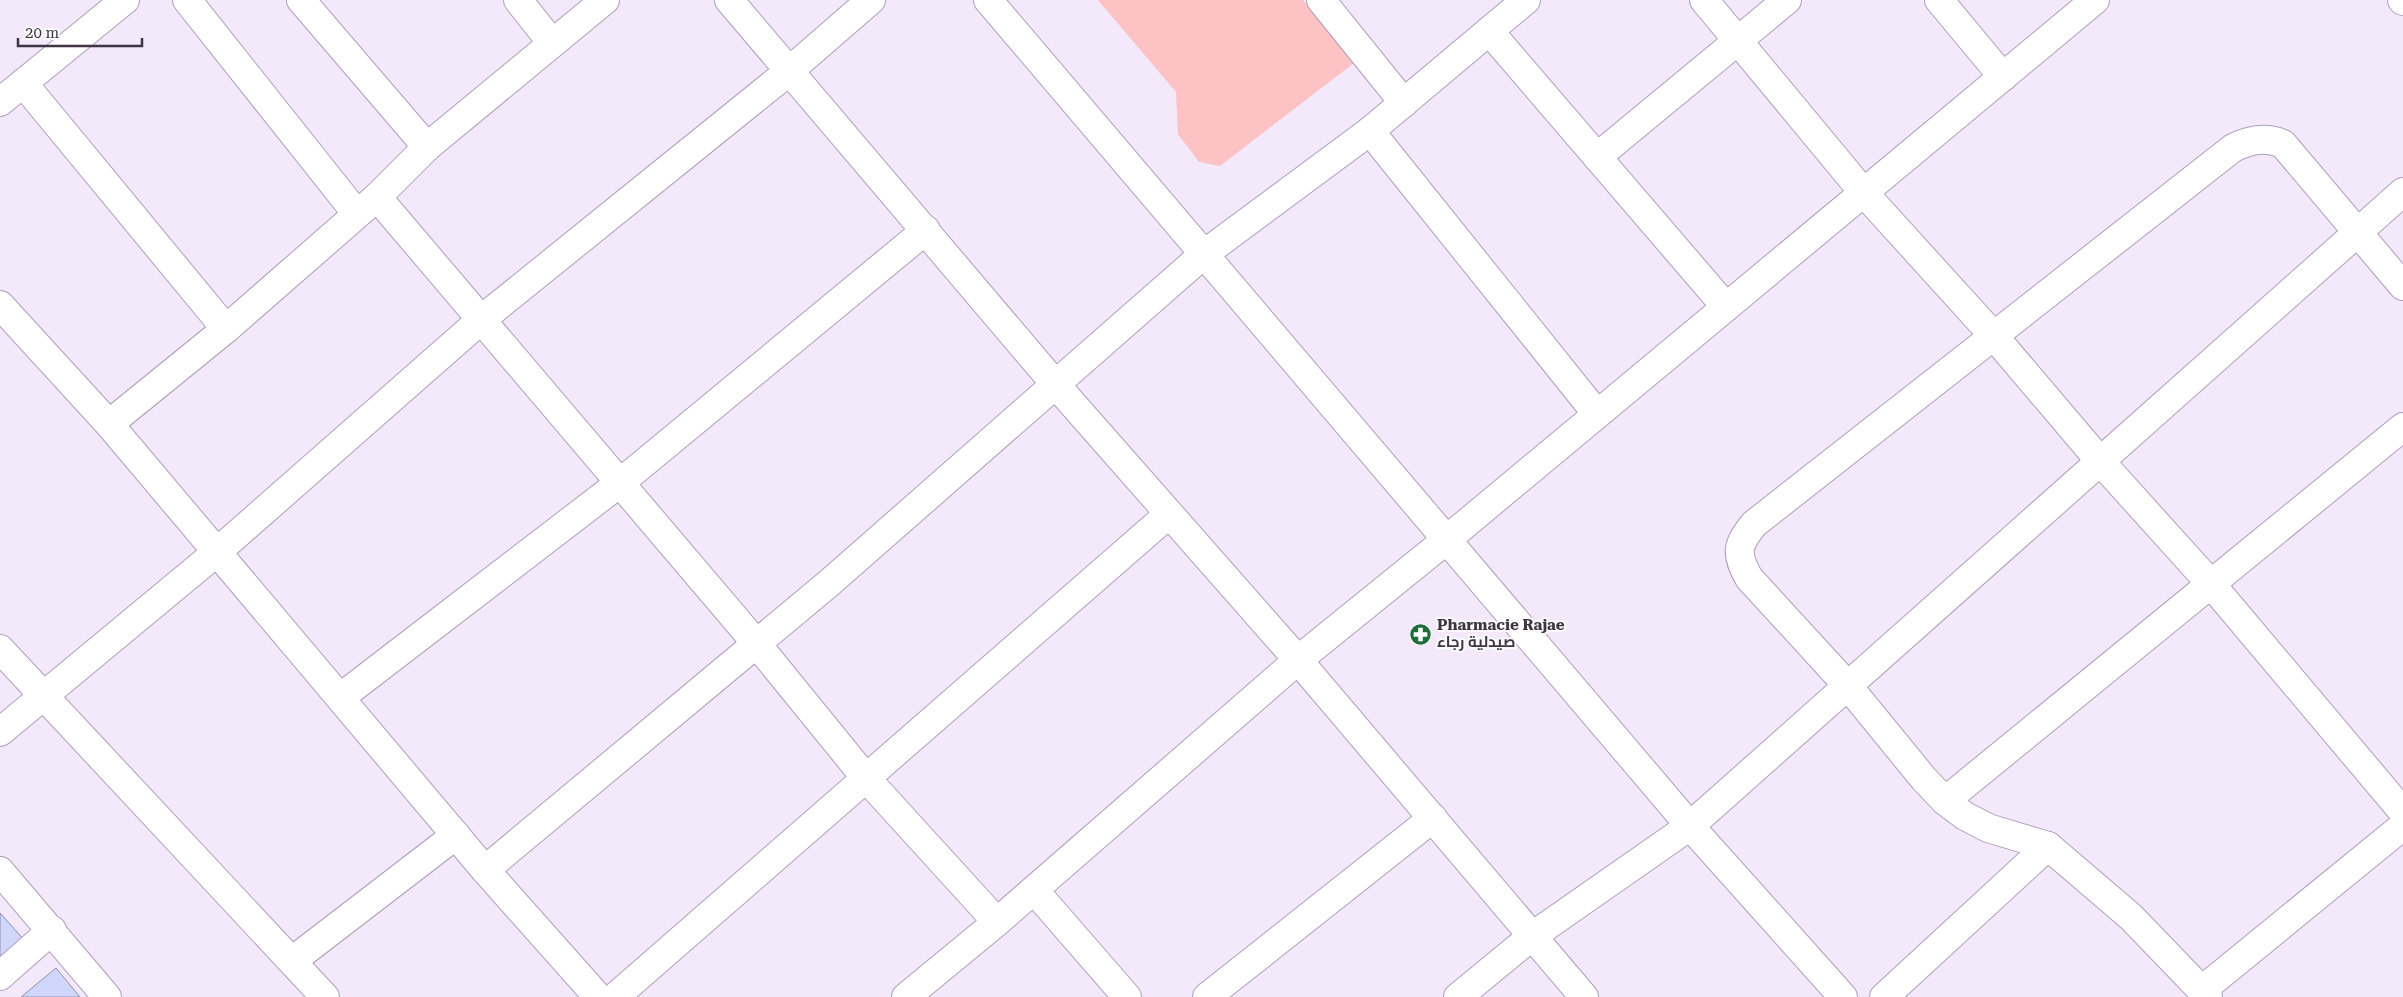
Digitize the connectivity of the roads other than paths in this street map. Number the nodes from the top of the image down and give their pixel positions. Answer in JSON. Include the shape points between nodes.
{"nodes":[{"id":1,"x":125,"y":0,"type":"edge"},
{"id":2,"x":187,"y":0,"type":"edge"},
{"id":3,"x":301,"y":0,"type":"edge"},
{"id":4,"x":518,"y":0,"type":"edge"},
{"id":5,"x":605,"y":0,"type":"edge"},
{"id":6,"x":728,"y":0,"type":"edge"},
{"id":7,"x":871,"y":0,"type":"edge"},
{"id":8,"x":988,"y":0,"type":"edge"},
{"id":9,"x":1321,"y":0,"type":"edge"},
{"id":10,"x":1526,"y":0,"type":"edge"},
{"id":11,"x":1704,"y":0,"type":"edge"},
{"id":12,"x":1787,"y":0,"type":"edge"},
{"id":13,"x":1939,"y":0,"type":"edge"},
{"id":14,"x":2095,"y":0,"type":"edge"},
{"id":15,"x":1489,"y":31,"type":"junction"},
{"id":16,"x":1738,"y":40,"type":"junction"},
{"id":17,"x":552,"y":43,"type":"junction"},
{"id":18,"x":788,"y":72,"type":"junction"},
{"id":19,"x":2003,"y":77,"type":"junction"},
{"id":20,"x":24,"y":83,"type":"junction"},
{"id":21,"x":0,"y":102,"type":"edge"},
{"id":22,"x":1404,"y":103,"type":"junction"},
{"id":23,"x":1370,"y":131,"type":"junction"},
{"id":24,"x":427,"y":146,"type":"junction"},
{"id":25,"x":1598,"y":157,"type":"junction"},
{"id":26,"x":2403,"y":192,"type":"edge"},
{"id":27,"x":1864,"y":193,"type":"junction"},
{"id":28,"x":367,"y":206,"type":"junction"},
{"id":29,"x":926,"y":230,"type":"junction"},
{"id":30,"x":2360,"y":232,"type":"junction"},
{"id":31,"x":1204,"y":254,"type":"junction"},
{"id":32,"x":2403,"y":286,"type":"edge"},
{"id":33,"x":1726,"y":307,"type":"junction"},
{"id":34,"x":482,"y":319,"type":"junction"},
{"id":35,"x":5,"y":320,"type":"edge"},
{"id":36,"x":226,"y":329,"type":"junction"},
{"id":37,"x":1994,"y":335,"type":"junction"},
{"id":38,"x":1056,"y":385,"type":"junction"},
{"id":39,"x":1597,"y":414,"type":"junction"},
{"id":40,"x":109,"y":424,"type":"junction"},
{"id":41,"x":2403,"y":427,"type":"edge"},
{"id":42,"x":2100,"y":461,"type":"junction"},
{"id":43,"x":621,"y":482,"type":"junction"},
{"id":44,"x":1169,"y":514,"type":"junction"},
{"id":45,"x":1445,"y":540,"type":"junction"},
{"id":46,"x":217,"y":552,"type":"junction"},
{"id":47,"x":2211,"y":584,"type":"junction"},
{"id":48,"x":756,"y":643,"type":"junction"},
{"id":49,"x":0,"y":649,"type":"edge"},
{"id":50,"x":1298,"y":660,"type":"junction"},
{"id":51,"x":1848,"y":686,"type":"junction"},
{"id":52,"x":42,"y":695,"type":"junction"},
{"id":53,"x":341,"y":697,"type":"junction"},
{"id":54,"x":0,"y":732,"type":"edge"},
{"id":55,"x":865,"y":777,"type":"junction"},
{"id":56,"x":1945,"y":801,"type":"junction"},
{"id":57,"x":2403,"y":812,"type":"edge"},
{"id":58,"x":1433,"y":818,"type":"junction"},
{"id":59,"x":1690,"y":826,"type":"junction"},
{"id":60,"x":2403,"y":826,"type":"edge"},
{"id":61,"x":456,"y":834,"type":"junction"},
{"id":62,"x":2048,"y":846,"type":"junction"},
{"id":63,"x":486,"y":870,"type":"junction"},
{"id":64,"x":0,"y":871,"type":"edge"},
{"id":65,"x":1034,"y":890,"type":"junction"},
{"id":66,"x":996,"y":922,"type":"junction"},
{"id":67,"x":52,"y":930,"type":"junction"},
{"id":68,"x":1531,"y":936,"type":"junction"},
{"id":69,"x":292,"y":961,"type":"junction"},
{"id":70,"x":0,"y":976,"type":"edge"},
{"id":71,"x":2205,"y":993,"type":"edge"},
{"id":72,"x":107,"y":997,"type":"edge"},
{"id":73,"x":325,"y":997,"type":"edge"},
{"id":74,"x":598,"y":997,"type":"edge"},
{"id":75,"x":615,"y":997,"type":"edge"},
{"id":76,"x":906,"y":997,"type":"edge"},
{"id":77,"x":1126,"y":997,"type":"edge"},
{"id":78,"x":1207,"y":997,"type":"edge"},
{"id":79,"x":1458,"y":997,"type":"edge"},
{"id":80,"x":1584,"y":997,"type":"edge"},
{"id":81,"x":1843,"y":997,"type":"edge"},
{"id":82,"x":1884,"y":997,"type":"edge"}],
"edges":[{"from":1,"to":20,"type":"street"},
{"from":2,"to":28,"type":"street"},
{"from":3,"to":24,"type":"street"},
{"from":4,"to":17,"type":"street"},
{"from":5,"to":17,"type":"street"},
{"from":6,"to":18,"type":"street"},
{"from":7,"to":18,"type":"street"},
{"from":8,"to":31,"type":"street"},
{"from":9,"to":22,"type":"street"},
{"from":10,"to":15,"type":"street"},
{"from":11,"to":16,"type":"street"},
{"from":12,"to":16,"type":"street"},
{"from":13,"to":19,"type":"street"},
{"from":14,"to":19,"type":"street"},
{"from":15,"to":22,"type":"street"},
{"from":15,"to":25,"type":"street"},
{"from":16,"to":25,"type":"street"},
{"from":16,"to":27,"type":"street"},
{"from":17,"to":24,"type":"street"},
{"from":18,"to":29,"type":"street"},
{"from":18,"to":34,"type":"street"},
{"from":19,"to":27,"type":"street"},
{"from":20,"to":21,"type":"street"},
{"from":20,"to":36,"type":"street"},
{"from":22,"to":23,"type":"street"},
{"from":23,"to":31,"type":"street"},
{"from":23,"to":39,"type":"street"},
{"from":24,"to":28,"type":"street"},
{"from":25,"to":33,"type":"street"},
{"from":26,"to":30,"type":"street"},
{"from":27,"to":33,"type":"street"},
{"from":27,"to":37,"type":"street"},
{"from":28,"to":34,"type":"street"},
{"from":28,"to":36,"type":"street"},
{"from":29,"to":38,"type":"street"},
{"from":29,"to":43,"type":"street"},
{"from":30,"to":32,"type":"street"},
{"from":30,"to":37,"type":"street","via":[[2283,144],[2273,139],[2247,141],[2233,148]]},
{"from":30,"to":42,"type":"street"},
{"from":31,"to":38,"type":"street"},
{"from":31,"to":45,"type":"street"},
{"from":33,"to":39,"type":"street"},
{"from":34,"to":43,"type":"street"},
{"from":34,"to":46,"type":"street"},
{"from":35,"to":40,"type":"street"},
{"from":36,"to":40,"type":"street"},
{"from":37,"to":42,"type":"street"},
{"from":37,"to":51,"type":"street","via":[[1754,524],[1742,539],[1739,562],[1748,578]]},
{"from":38,"to":44,"type":"street"},
{"from":38,"to":48,"type":"street"},
{"from":39,"to":45,"type":"street"},
{"from":40,"to":46,"type":"street"},
{"from":41,"to":47,"type":"street"},
{"from":42,"to":47,"type":"street"},
{"from":42,"to":51,"type":"street"},
{"from":43,"to":48,"type":"street"},
{"from":43,"to":53,"type":"street"},
{"from":44,"to":50,"type":"street"},
{"from":44,"to":55,"type":"street"},
{"from":45,"to":50,"type":"street"},
{"from":45,"to":59,"type":"street"},
{"from":46,"to":52,"type":"street"},
{"from":46,"to":53,"type":"street"},
{"from":47,"to":56,"type":"street"},
{"from":47,"to":57,"type":"street"},
{"from":48,"to":55,"type":"street"},
{"from":48,"to":63,"type":"street"},
{"from":49,"to":52,"type":"street"},
{"from":50,"to":58,"type":"street"},
{"from":50,"to":65,"type":"street"},
{"from":51,"to":56,"type":"street"},
{"from":51,"to":59,"type":"street"},
{"from":52,"to":54,"type":"street"},
{"from":52,"to":69,"type":"street"},
{"from":53,"to":61,"type":"street"},
{"from":55,"to":66,"type":"street"},
{"from":55,"to":75,"type":"street"},
{"from":56,"to":62,"type":"street","via":[[1988,828]]},
{"from":58,"to":68,"type":"street"},
{"from":58,"to":78,"type":"street"},
{"from":59,"to":68,"type":"street"},
{"from":59,"to":81,"type":"street"},
{"from":60,"to":71,"type":"street"},
{"from":61,"to":63,"type":"street"},
{"from":61,"to":69,"type":"street"},
{"from":62,"to":71,"type":"street","via":[[2131,917]]},
{"from":62,"to":82,"type":"street"},
{"from":63,"to":74,"type":"street"},
{"from":64,"to":67,"type":"street"},
{"from":65,"to":66,"type":"street"},
{"from":65,"to":77,"type":"street"},
{"from":66,"to":76,"type":"street"},
{"from":67,"to":70,"type":"street"},
{"from":67,"to":72,"type":"street"},
{"from":68,"to":79,"type":"street"},
{"from":68,"to":80,"type":"street"},
{"from":69,"to":73,"type":"street"}]}
